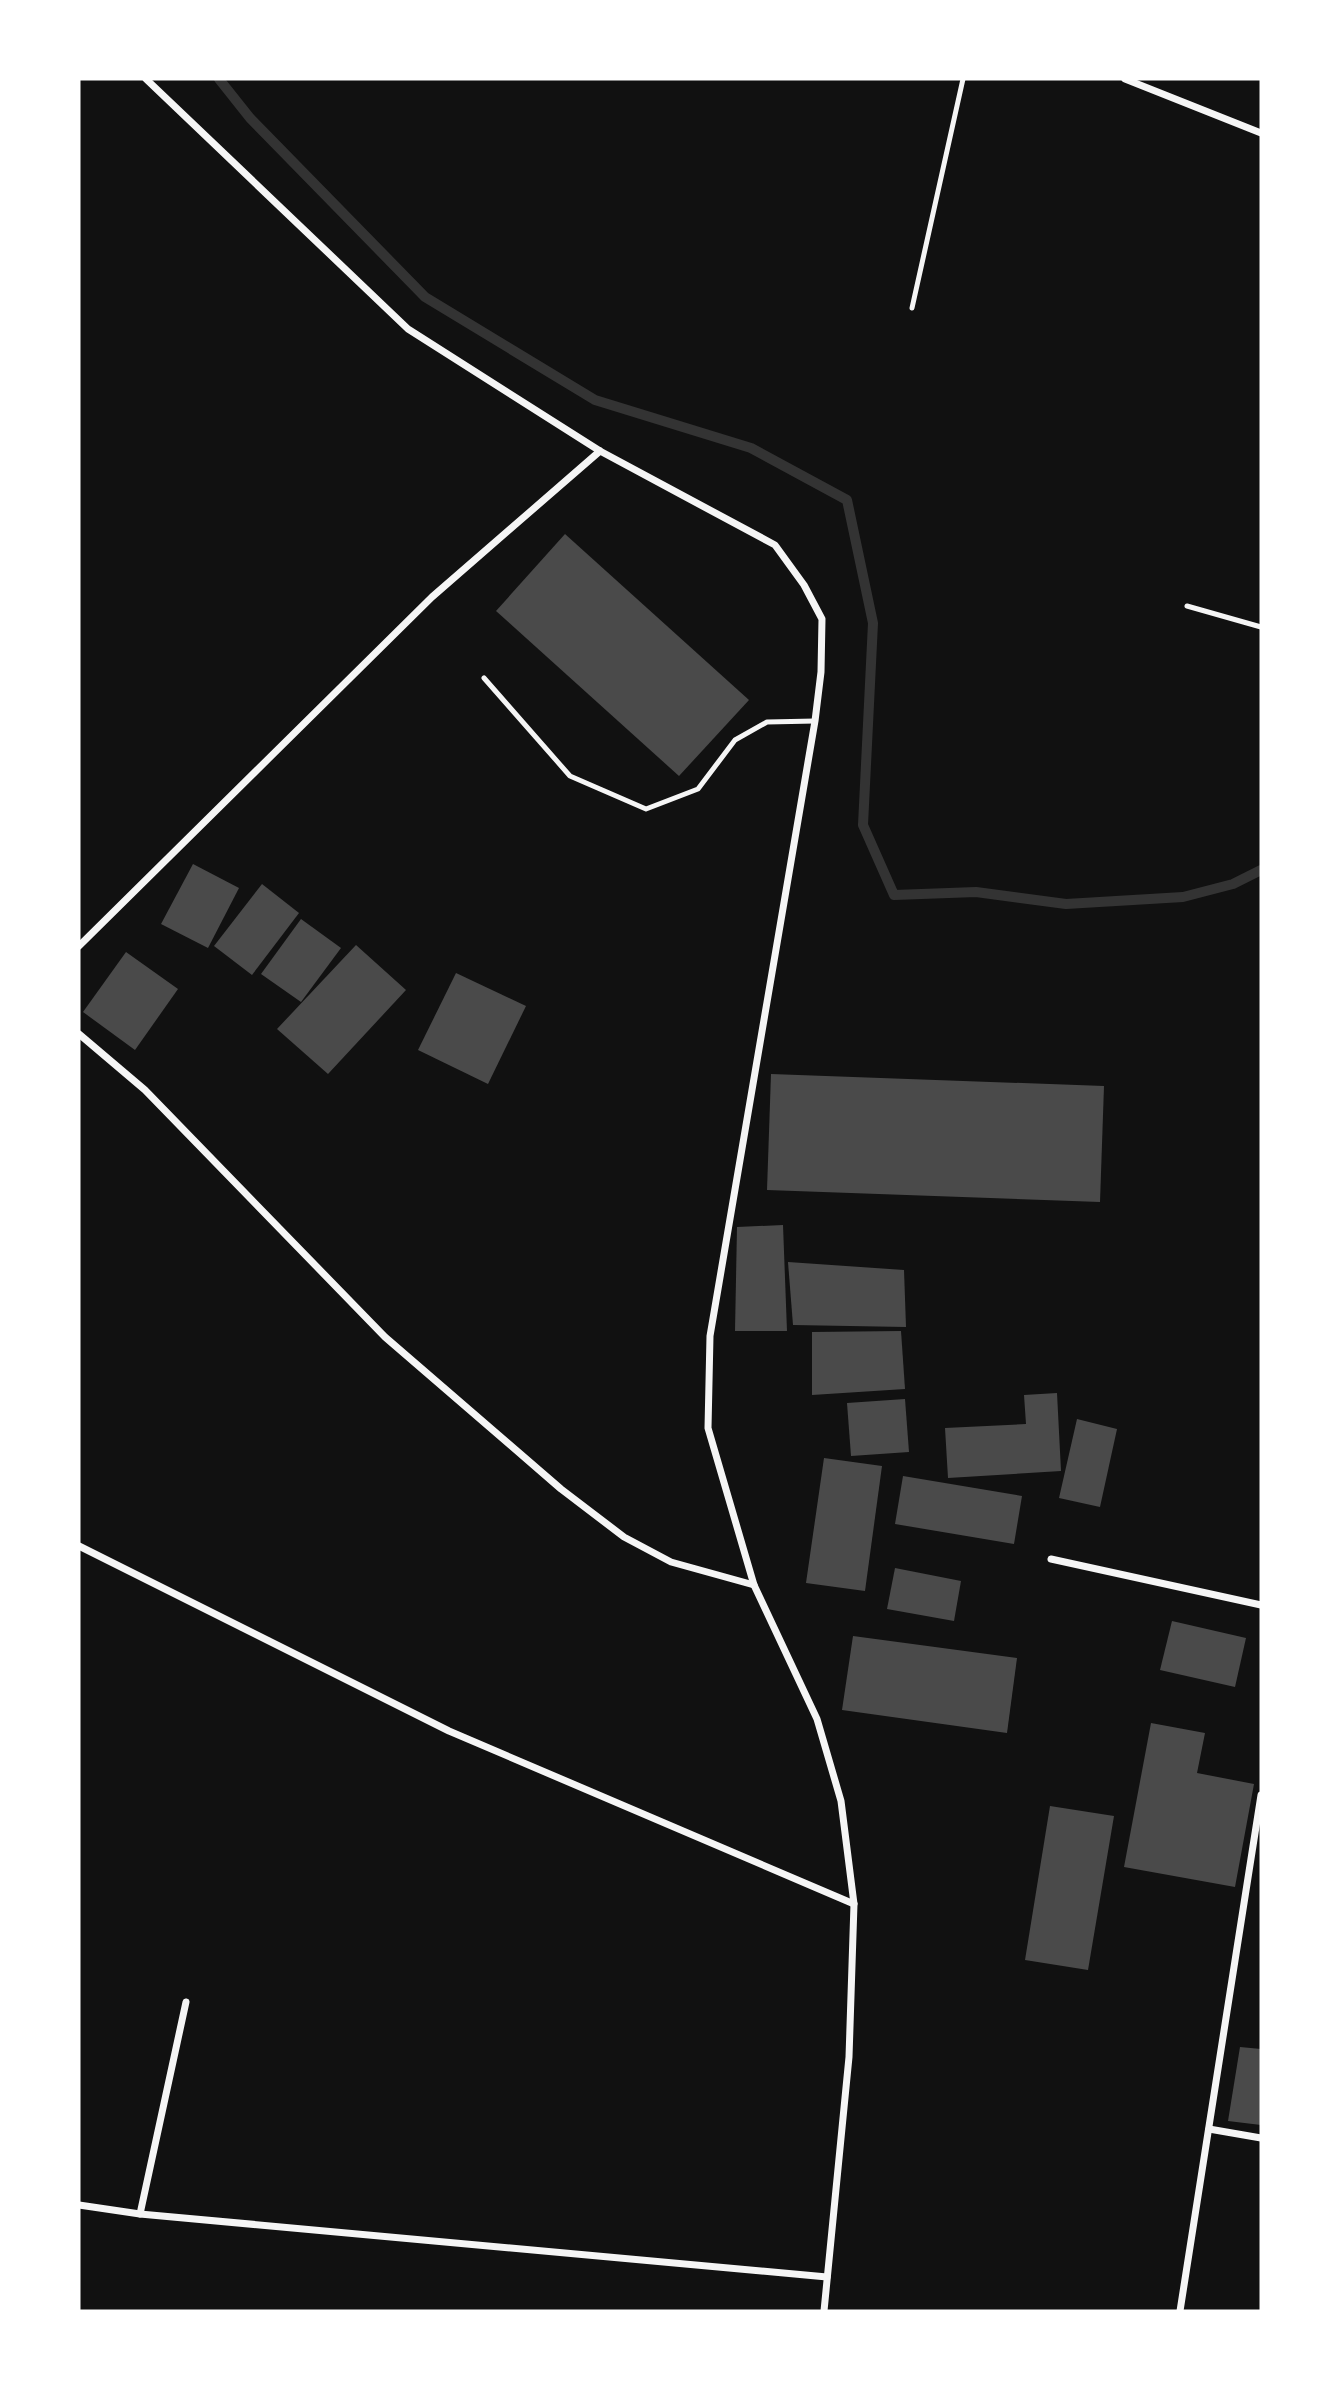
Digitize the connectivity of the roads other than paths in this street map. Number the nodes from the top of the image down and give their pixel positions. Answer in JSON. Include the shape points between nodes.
{"nodes":[{"id":1,"x":146,"y":79,"type":"edge"},
{"id":2,"x":963,"y":79,"type":"edge"},
{"id":3,"x":1125,"y":79,"type":"edge"},
{"id":4,"x":1261,"y":133,"type":"edge"},
{"id":5,"x":912,"y":308,"type":"dead end"},
{"id":6,"x":600,"y":452,"type":"junction"},
{"id":7,"x":1187,"y":606,"type":"dead end"},
{"id":8,"x":1261,"y":627,"type":"edge"},
{"id":9,"x":484,"y":678,"type":"dead end"},
{"id":10,"x":815,"y":721,"type":"junction"},
{"id":11,"x":79,"y":946,"type":"edge"},
{"id":12,"x":79,"y":1034,"type":"edge"},
{"id":13,"x":79,"y":1546,"type":"edge"},
{"id":14,"x":1051,"y":1559,"type":"dead end"},
{"id":15,"x":754,"y":1586,"type":"junction"},
{"id":16,"x":1261,"y":1605,"type":"edge"},
{"id":17,"x":1261,"y":1795,"type":"edge"},
{"id":18,"x":854,"y":1904,"type":"junction"},
{"id":19,"x":186,"y":2002,"type":"dead end"},
{"id":20,"x":1209,"y":2129,"type":"junction"},
{"id":21,"x":1261,"y":2138,"type":"edge"},
{"id":22,"x":79,"y":2205,"type":"edge"},
{"id":23,"x":140,"y":2214,"type":"junction"},
{"id":24,"x":827,"y":2277,"type":"junction"},
{"id":25,"x":824,"y":2311,"type":"edge"},
{"id":26,"x":1180,"y":2311,"type":"edge"}],
"edges":[{"from":1,"to":6,"type":"street","via":[[408,329]]},
{"from":2,"to":5,"type":"lane"},
{"from":3,"to":4,"type":"street"},
{"from":6,"to":10,"type":"street","via":[[775,545],[822,619]]},
{"from":6,"to":11,"type":"street","via":[[432,597]]},
{"from":7,"to":8,"type":"lane"},
{"from":9,"to":10,"type":"lane","via":[[570,776],[646,808],[698,789],[735,740],[767,722]]},
{"from":10,"to":15,"type":"street","via":[[710,1336],[709,1428]]},
{"from":12,"to":15,"type":"street","via":[[155,1099],[385,1337],[561,1489],[624,1537],[671,1562]]},
{"from":13,"to":18,"type":"street","via":[[449,1731]]},
{"from":14,"to":16,"type":"street"},
{"from":15,"to":18,"type":"street","via":[[817,1719],[841,1801]]},
{"from":17,"to":20,"type":"street"},
{"from":18,"to":24,"type":"street","via":[[849,2057]]},
{"from":19,"to":23,"type":"street"},
{"from":20,"to":21,"type":"street"},
{"from":20,"to":26,"type":"street"},
{"from":22,"to":23,"type":"street"},
{"from":23,"to":24,"type":"street"},
{"from":24,"to":25,"type":"street"}]}
